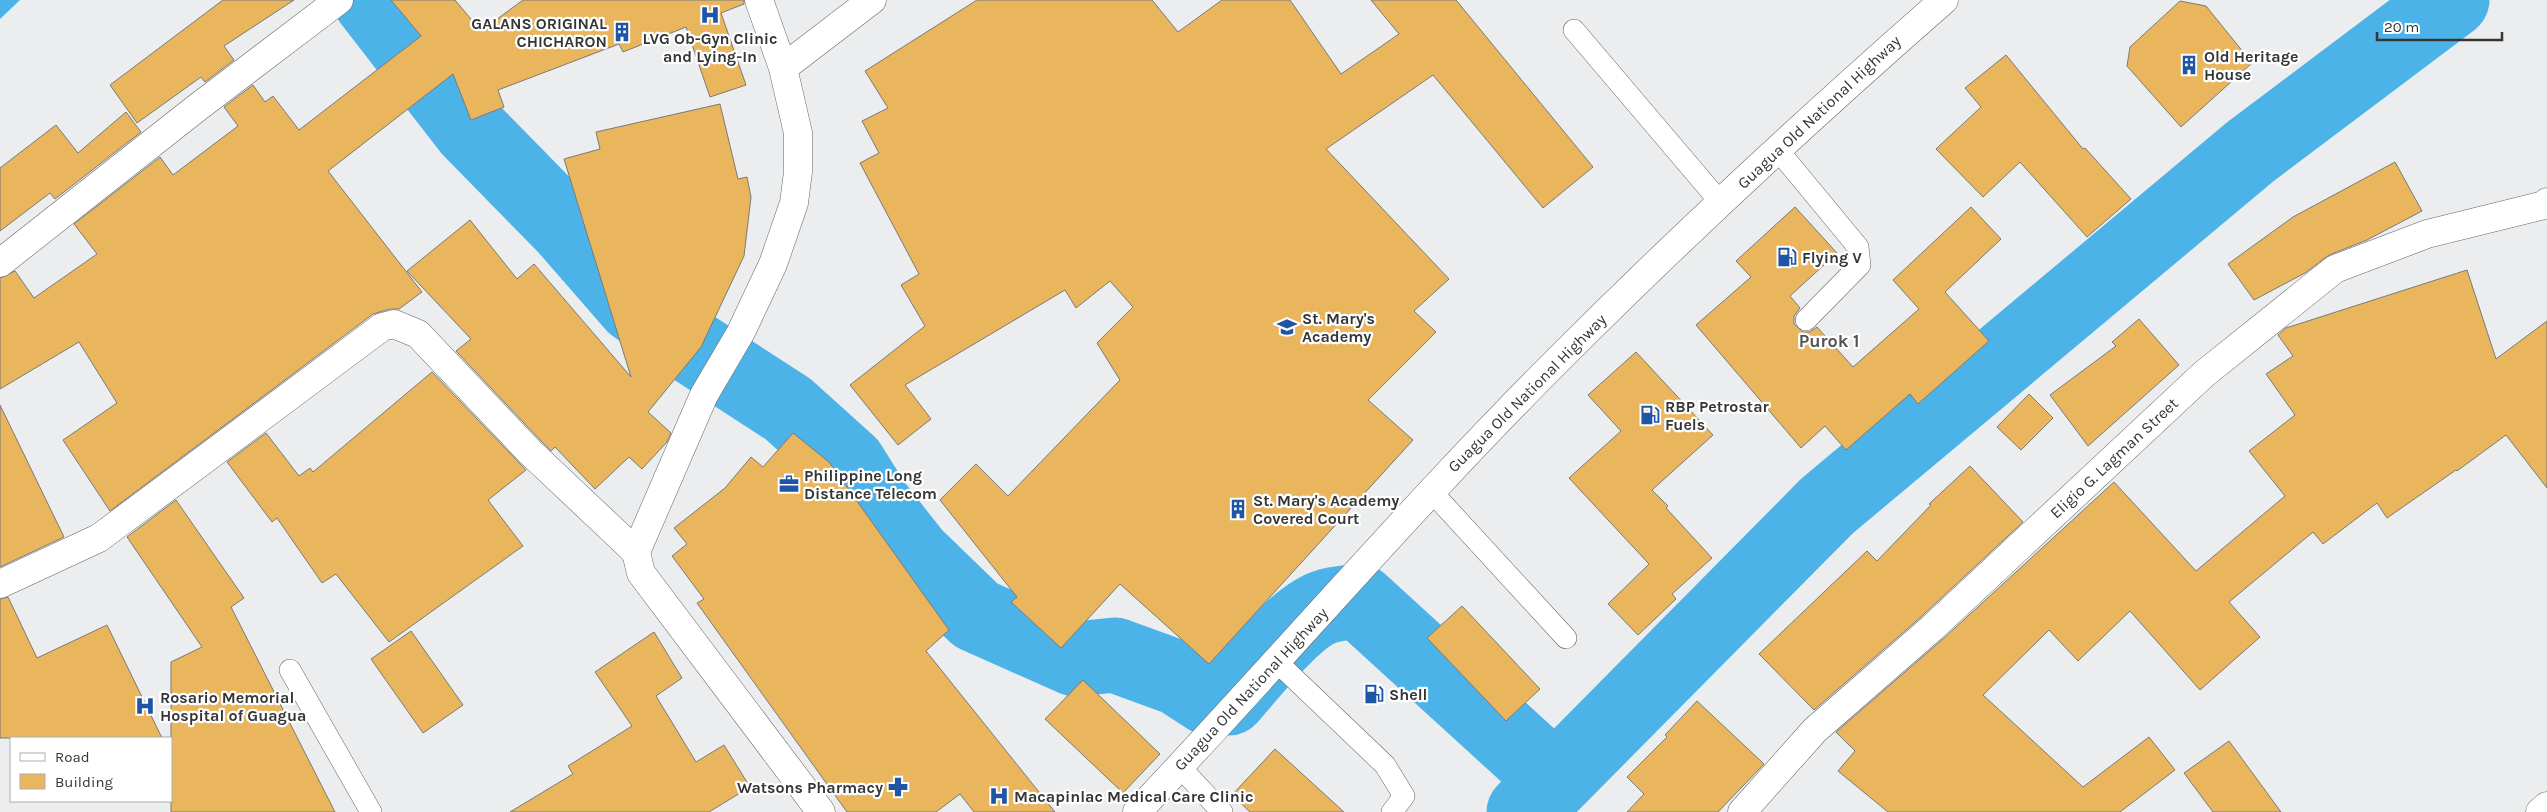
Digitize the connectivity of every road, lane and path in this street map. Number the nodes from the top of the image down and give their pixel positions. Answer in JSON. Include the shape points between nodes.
{"nodes":[{"id":1,"x":339,"y":0,"type":"edge"},
{"id":2,"x":759,"y":0,"type":"edge"},
{"id":3,"x":872,"y":0,"type":"edge"},
{"id":4,"x":1944,"y":0,"type":"edge"},
{"id":5,"x":1574,"y":30,"type":"dead end"},
{"id":6,"x":783,"y":68,"type":"junction"},
{"id":7,"x":1778,"y":149,"type":"junction"},
{"id":8,"x":1721,"y":203,"type":"junction"},
{"id":9,"x":2546,"y":206,"type":"edge"},
{"id":10,"x":0,"y":263,"type":"edge"},
{"id":11,"x":1806,"y":320,"type":"dead end"},
{"id":12,"x":1431,"y":491,"type":"junction"},
{"id":13,"x":636,"y":552,"type":"junction"},
{"id":14,"x":0,"y":584,"type":"edge"},
{"id":15,"x":1566,"y":638,"type":"dead end"},
{"id":16,"x":1285,"y":654,"type":"junction"},
{"id":17,"x":290,"y":670,"type":"dead end"},
{"id":18,"x":1180,"y":767,"type":"junction"},
{"id":19,"x":2547,"y":806,"type":"edge"},
{"id":20,"x":371,"y":812,"type":"edge"},
{"id":21,"x":821,"y":812,"type":"edge"},
{"id":22,"x":1137,"y":812,"type":"edge"},
{"id":23,"x":1222,"y":812,"type":"edge"},
{"id":24,"x":1392,"y":812,"type":"edge"},
{"id":25,"x":1742,"y":812,"type":"edge"},
{"id":26,"x":2540,"y":812,"type":"edge"}],
"edges":[{"from":1,"to":10,"type":"street"},
{"from":2,"to":6,"type":"street"},
{"from":3,"to":6,"type":"street"},
{"from":4,"to":7,"type":"street","name":"Guagua Old National Highway"},
{"from":5,"to":8,"type":"lane"},
{"from":6,"to":13,"type":"street","via":[[798,133],[794,203],[773,264],[741,332],[704,395]]},
{"from":7,"to":8,"type":"street","name":"Guagua Old National Highway"},
{"from":7,"to":11,"type":"lane","via":[[1858,247],[1860,256],[1860,265]]},
{"from":8,"to":12,"type":"street","name":"Guagua Old National Highway","via":[[1565,352]]},
{"from":9,"to":25,"type":"street","name":"Eligio G. Lagman Street","via":[[2427,234],[2334,269],[2204,374],[1932,628],[1815,730]]},
{"from":12,"to":15,"type":"lane"},
{"from":12,"to":16,"type":"street","name":"Guagua Old National Highway"},
{"from":13,"to":14,"type":"street","via":[[530,452],[418,334],[394,324],[382,327],[99,538]]},
{"from":13,"to":21,"type":"street","via":[[641,573]]},
{"from":16,"to":18,"type":"street","name":"Guagua Old National Highway"},
{"from":16,"to":24,"type":"lane","via":[[1385,765],[1404,796]]},
{"from":17,"to":20,"type":"lane"},
{"from":18,"to":22,"type":"street","name":"Guagua Old National Highway"},
{"from":18,"to":23,"type":"lane"},
{"from":19,"to":26,"type":"street"}]}
